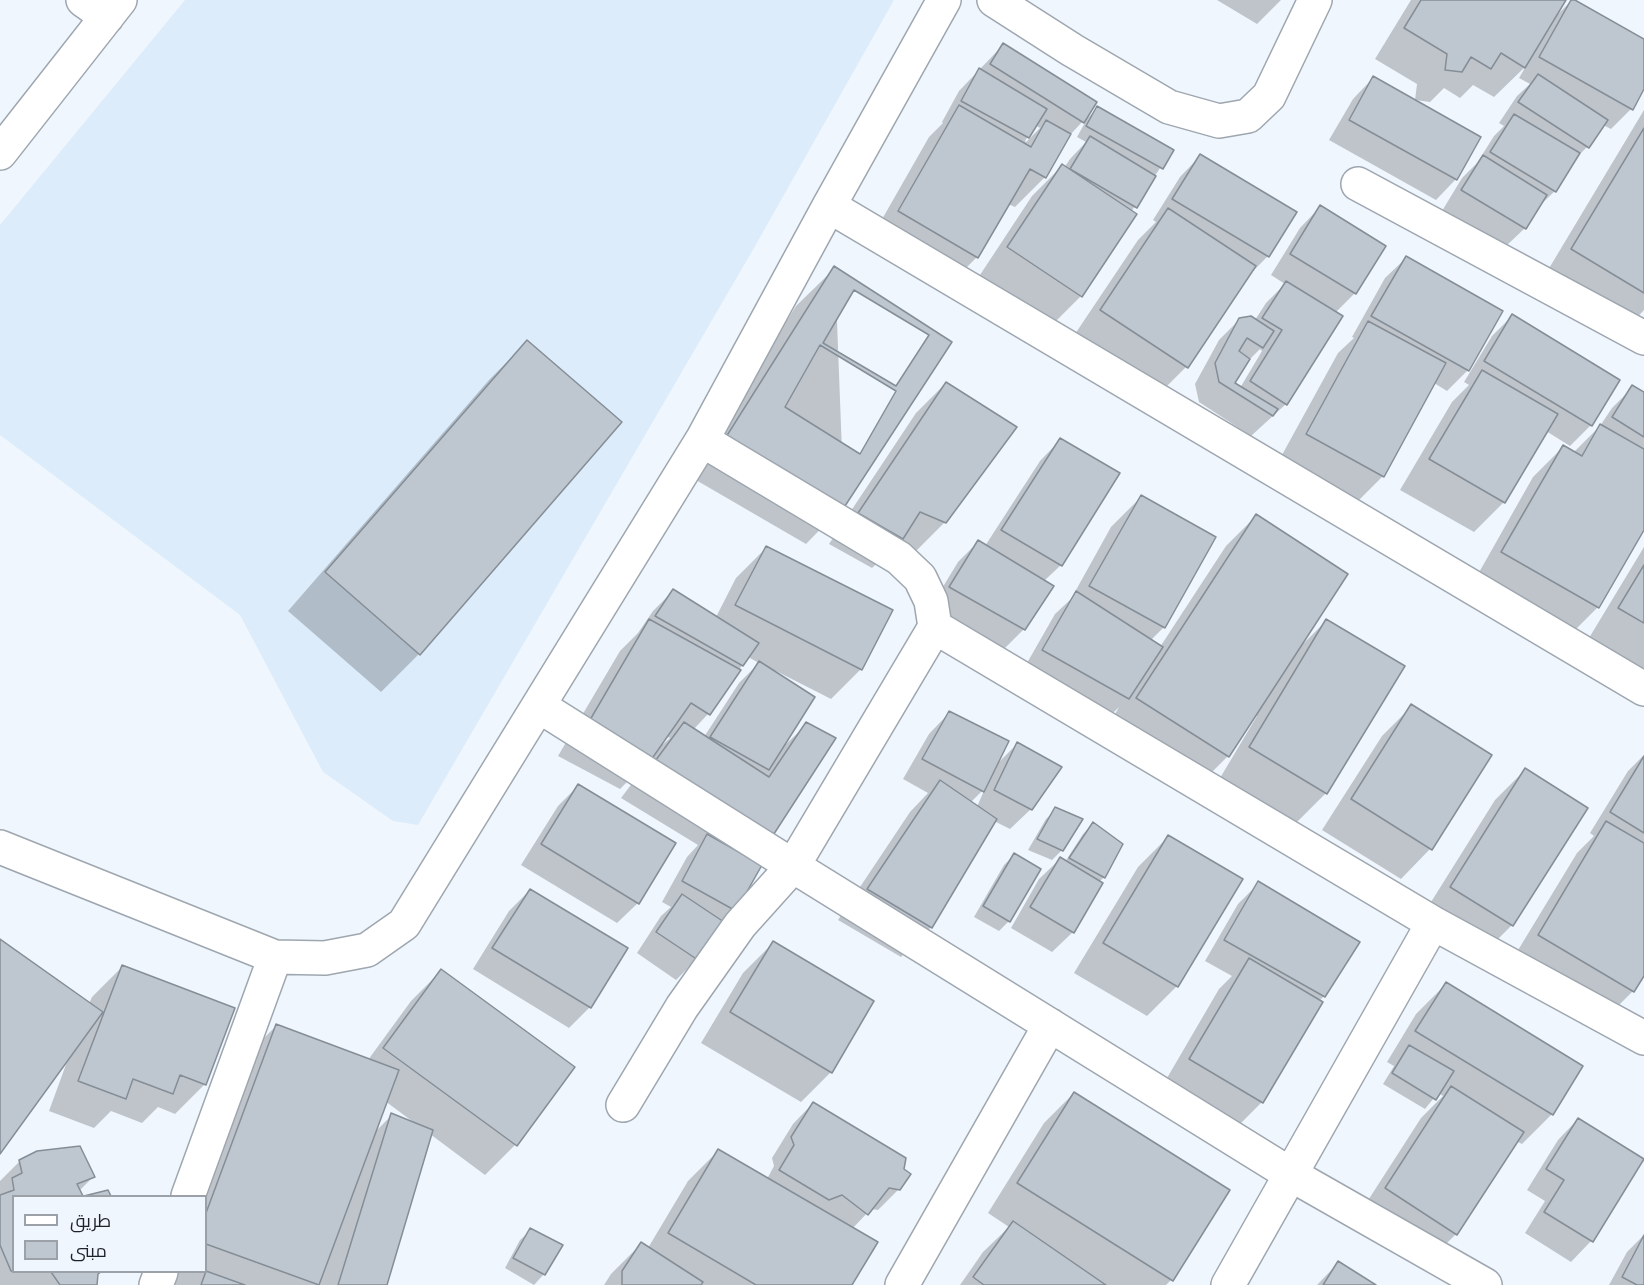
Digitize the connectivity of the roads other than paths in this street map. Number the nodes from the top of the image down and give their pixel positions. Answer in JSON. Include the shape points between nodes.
{"nodes":[{"id":1,"x":944,"y":0,"type":"edge"},
{"id":2,"x":994,"y":0,"type":"edge"},
{"id":3,"x":1315,"y":0,"type":"edge"},
{"id":4,"x":103,"y":6,"type":"edge"},
{"id":5,"x":0,"y":153,"type":"edge"},
{"id":6,"x":1358,"y":184,"type":"dead end"},
{"id":7,"x":829,"y":206,"type":"junction"},
{"id":8,"x":1644,"y":338,"type":"edge"},
{"id":9,"x":702,"y":440,"type":"junction"},
{"id":10,"x":935,"y":627,"type":"junction"},
{"id":11,"x":1644,"y":689,"type":"edge"},
{"id":12,"x":539,"y":706,"type":"junction"},
{"id":13,"x":0,"y":847,"type":"edge"},
{"id":14,"x":793,"y":866,"type":"junction"},
{"id":15,"x":1433,"y":923,"type":"junction"},
{"id":16,"x":275,"y":957,"type":"junction"},
{"id":17,"x":1050,"y":1025,"type":"junction"},
{"id":18,"x":1644,"y":1038,"type":"edge"},
{"id":19,"x":623,"y":1104,"type":"dead end"},
{"id":20,"x":1290,"y":1173,"type":"junction"},
{"id":21,"x":189,"y":1195,"type":"edge"},
{"id":22,"x":902,"y":1285,"type":"edge"},
{"id":23,"x":1228,"y":1285,"type":"edge"},
{"id":24,"x":1485,"y":1285,"type":"edge"}],
"edges":[{"from":1,"to":7,"type":"street"},
{"from":2,"to":3,"type":"street","via":[[1168,107],[1219,122],[1248,116],[1269,96]]},
{"from":4,"to":5,"type":"street"},
{"from":6,"to":8,"type":"street"},
{"from":7,"to":9,"type":"street"},
{"from":7,"to":11,"type":"street"},
{"from":9,"to":10,"type":"street","via":[[899,558],[920,579],[931,601]]},
{"from":9,"to":12,"type":"street"},
{"from":10,"to":14,"type":"street"},
{"from":10,"to":15,"type":"street"},
{"from":12,"to":14,"type":"street"},
{"from":12,"to":16,"type":"street","via":[[404,924],[367,950],[325,958]]},
{"from":13,"to":16,"type":"street"},
{"from":14,"to":17,"type":"street"},
{"from":14,"to":19,"type":"street","via":[[740,925],[682,1007]]},
{"from":15,"to":18,"type":"street"},
{"from":15,"to":20,"type":"street"},
{"from":16,"to":21,"type":"street"},
{"from":17,"to":20,"type":"street"},
{"from":17,"to":22,"type":"street"},
{"from":20,"to":23,"type":"street"},
{"from":20,"to":24,"type":"street"}]}
